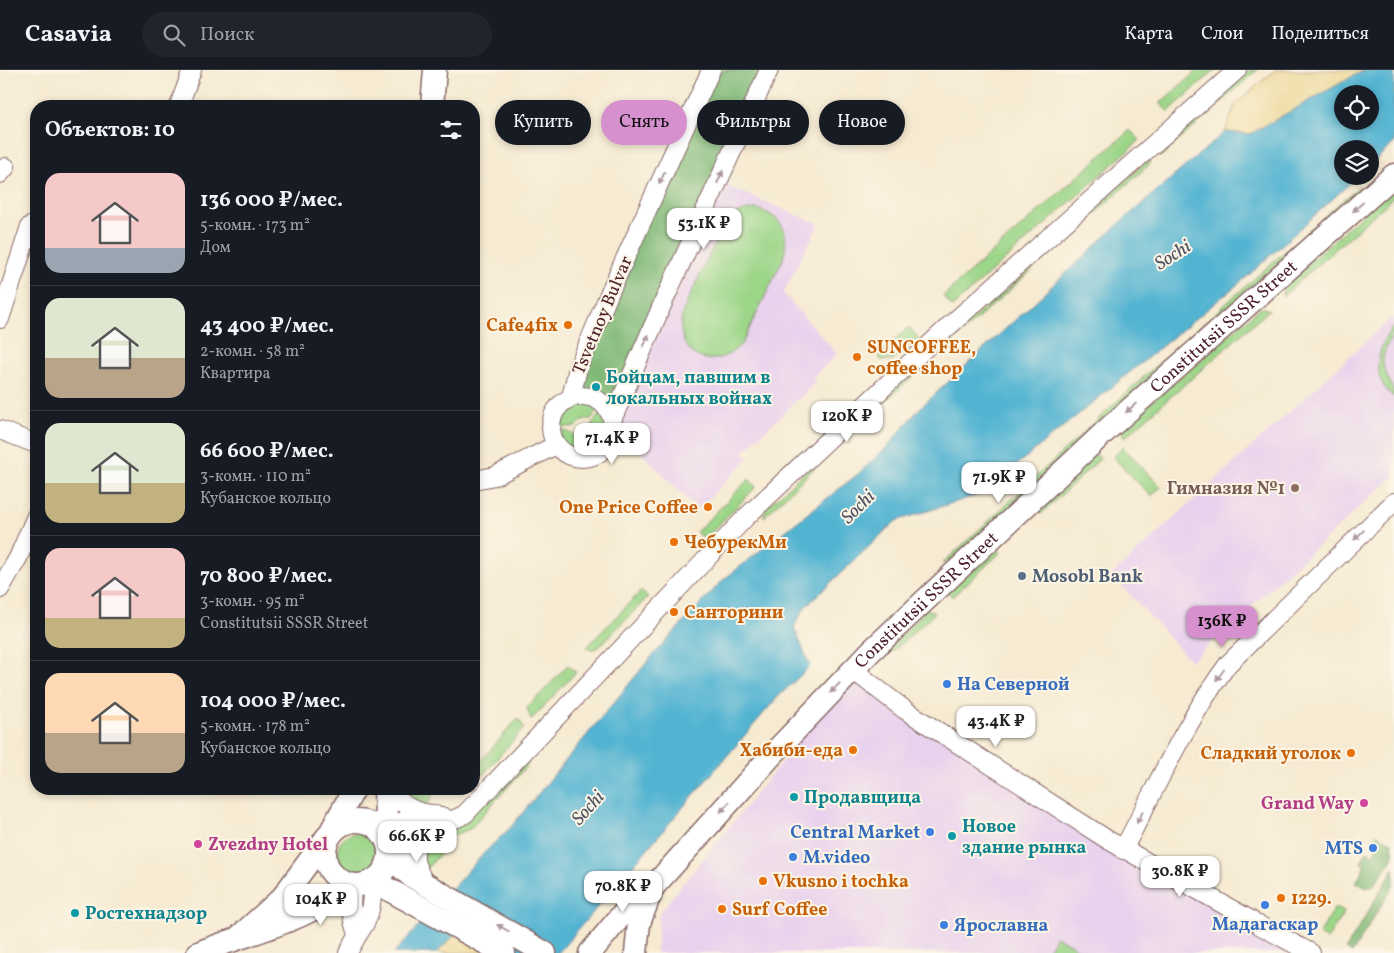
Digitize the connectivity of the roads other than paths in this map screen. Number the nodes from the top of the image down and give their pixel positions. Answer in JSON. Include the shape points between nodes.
{"nodes":[{"id":1,"x":192,"y":70,"type":"edge"},
{"id":2,"x":436,"y":70,"type":"edge"},
{"id":3,"x":711,"y":70,"type":"edge"},
{"id":4,"x":769,"y":70,"type":"edge"},
{"id":5,"x":1237,"y":70,"type":"edge"},
{"id":6,"x":181,"y":100,"type":"edge"},
{"id":7,"x":433,"y":100,"type":"edge"},
{"id":8,"x":1394,"y":175,"type":"edge"},
{"id":9,"x":30,"y":226,"type":"dead end"},
{"id":10,"x":0,"y":319,"type":"edge"},
{"id":11,"x":571,"y":397,"type":"junction"},
{"id":12,"x":613,"y":418,"type":"junction"},
{"id":13,"x":0,"y":430,"type":"edge"},
{"id":14,"x":30,"y":442,"type":"edge"},
{"id":15,"x":556,"y":445,"type":"junction"},
{"id":16,"x":480,"y":479,"type":"edge"},
{"id":17,"x":1394,"y":502,"type":"edge"},
{"id":18,"x":30,"y":530,"type":"edge"},
{"id":19,"x":0,"y":589,"type":"edge"},
{"id":20,"x":853,"y":670,"type":"junction"},
{"id":21,"x":351,"y":795,"type":"edge"},
{"id":22,"x":385,"y":795,"type":"edge"},
{"id":23,"x":395,"y":795,"type":"edge"},
{"id":24,"x":462,"y":816,"type":"junction"},
{"id":25,"x":330,"y":834,"type":"junction"},
{"id":26,"x":415,"y":841,"type":"junction"},
{"id":27,"x":1123,"y":850,"type":"junction"},
{"id":28,"x":380,"y":855,"type":"junction"},
{"id":29,"x":425,"y":883,"type":"junction"},
{"id":30,"x":655,"y":885,"type":"junction"},
{"id":31,"x":239,"y":938,"type":"junction"},
{"id":32,"x":198,"y":953,"type":"edge"},
{"id":33,"x":348,"y":953,"type":"edge"},
{"id":34,"x":504,"y":953,"type":"edge"},
{"id":35,"x":545,"y":953,"type":"edge"},
{"id":36,"x":590,"y":953,"type":"edge"},
{"id":37,"x":636,"y":953,"type":"edge"},
{"id":38,"x":1311,"y":953,"type":"edge"}],
"edges":[{"from":1,"to":6,"type":"street"},
{"from":2,"to":7,"type":"main road"},
{"from":3,"to":11,"type":"street","name":"Tsvetnoy Bulvar","one_way":true,"via":[[609,294],[578,368]]},
{"from":12,"to":4,"type":"street","one_way":true},
{"from":5,"to":24,"type":"street","via":[[949,326],[746,518]]},
{"from":8,"to":20,"type":"main road","name":"Constitutsii SSSR Street","one_way":true,"via":[[1110,427]]},
{"from":9,"to":10,"type":"street"},
{"from":11,"to":12,"type":"street","via":[[597,398],[610,410]]},
{"from":11,"to":15,"type":"street","via":[[553,415],[551,430]]},
{"from":12,"to":15,"type":"street","via":[[614,428],[608,446],[592,457],[572,457]]},
{"from":13,"to":14,"type":"street"},
{"from":15,"to":16,"type":"street","via":[[495,476]]},
{"from":17,"to":27,"type":"street","one_way":true,"via":[[1228,664],[1174,753]]},
{"from":18,"to":19,"type":"street"},
{"from":20,"to":27,"type":"street","via":[[905,710]]},
{"from":20,"to":30,"type":"main road","name":"Constitutsii SSSR Street","one_way":true},
{"from":21,"to":25,"type":"main road"},
{"from":22,"to":28,"type":"main road"},
{"from":23,"to":24,"type":"street","via":[[414,811]]},
{"from":24,"to":26,"type":"street","via":[[432,827]]},
{"from":24,"to":28,"type":"street"},
{"from":25,"to":28,"type":"main road","via":[[350,821],[358,820]]},
{"from":25,"to":28,"type":"main road","via":[[324,851],[329,870],[335,877]]},
{"from":25,"to":31,"type":"main road","via":[[282,898]]},
{"from":26,"to":28,"type":"street"},
{"from":26,"to":29,"type":"street","via":[[415,862]]},
{"from":27,"to":38,"type":"street"},
{"from":28,"to":29,"type":"main road"},
{"from":28,"to":31,"type":"main road","via":[[334,899],[291,920]]},
{"from":28,"to":33,"type":"street","via":[[351,903],[357,934]]},
{"from":28,"to":34,"type":"main road","via":[[409,899]]},
{"from":35,"to":29,"type":"main road","one_way":true},
{"from":30,"to":36,"type":"main road","via":[[620,916]]},
{"from":30,"to":37,"type":"main road","via":[[639,923]]},
{"from":31,"to":32,"type":"main road"}]}
